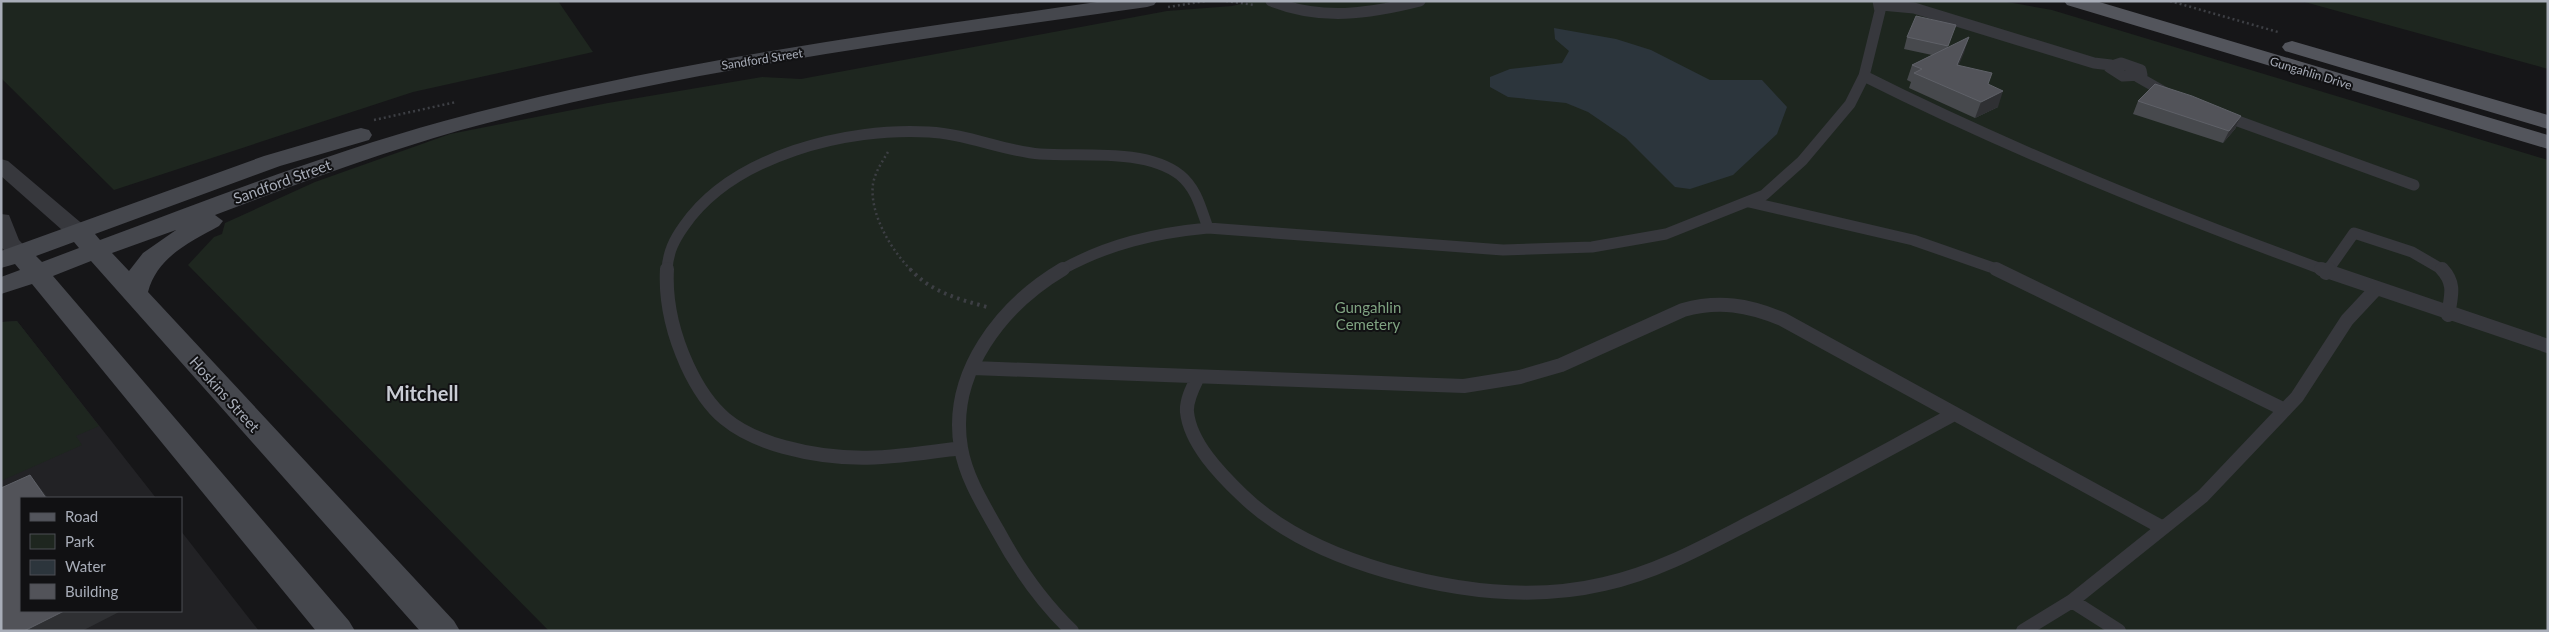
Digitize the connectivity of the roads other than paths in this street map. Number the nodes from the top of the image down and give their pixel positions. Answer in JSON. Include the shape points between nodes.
{"nodes":[{"id":1,"x":1056,"y":1,"type":"edge"},
{"id":2,"x":1271,"y":1,"type":"edge"},
{"id":3,"x":1420,"y":1,"type":"edge"},
{"id":4,"x":2074,"y":1,"type":"edge"},
{"id":5,"x":2134,"y":1,"type":"edge"},
{"id":6,"x":1879,"y":3,"type":"edge"},
{"id":7,"x":1154,"y":5,"type":"edge"},
{"id":8,"x":956,"y":28,"type":"junction"},
{"id":9,"x":1864,"y":76,"type":"junction"},
{"id":10,"x":569,"y":95,"type":"junction"},
{"id":11,"x":2178,"y":98,"type":"edge"},
{"id":12,"x":2214,"y":113,"type":"edge"},
{"id":13,"x":2548,"y":122,"type":"edge"},
{"id":14,"x":2548,"y":142,"type":"edge"},
{"id":15,"x":1,"y":164,"type":"edge"},
{"id":16,"x":307,"y":172,"type":"junction"},
{"id":17,"x":2414,"y":185,"type":"dead end"},
{"id":18,"x":1749,"y":202,"type":"junction"},
{"id":19,"x":1,"y":220,"type":"edge"},
{"id":20,"x":1208,"y":228,"type":"junction"},
{"id":21,"x":78,"y":232,"type":"junction"},
{"id":22,"x":96,"y":251,"type":"junction"},
{"id":23,"x":20,"y":262,"type":"edge"},
{"id":24,"x":2326,"y":273,"type":"junction"},
{"id":25,"x":1,"y":286,"type":"edge"},
{"id":26,"x":2375,"y":290,"type":"junction"},
{"id":27,"x":134,"y":294,"type":"junction"},
{"id":28,"x":2448,"y":315,"type":"junction"},
{"id":29,"x":2548,"y":346,"type":"edge"},
{"id":30,"x":973,"y":368,"type":"junction"},
{"id":31,"x":1198,"y":377,"type":"junction"},
{"id":32,"x":2285,"y":410,"type":"junction"},
{"id":33,"x":1954,"y":414,"type":"junction"},
{"id":34,"x":961,"y":448,"type":"junction"},
{"id":35,"x":2163,"y":528,"type":"junction"},
{"id":36,"x":2072,"y":601,"type":"junction"},
{"id":37,"x":337,"y":631,"type":"edge"},
{"id":38,"x":442,"y":631,"type":"edge"},
{"id":39,"x":1072,"y":631,"type":"edge"},
{"id":40,"x":2023,"y":631,"type":"edge"},
{"id":41,"x":2119,"y":631,"type":"edge"}],
"edges":[{"from":1,"to":8,"type":"main road","name":"Sandford Street"},
{"from":2,"to":3,"type":"lane","via":[[1298,11],[1338,16]]},
{"from":4,"to":14,"type":"main road","name":"Gungahlin Drive"},
{"from":5,"to":13,"type":"main road","name":"Gungahlin Drive"},
{"from":6,"to":9,"type":"lane"},
{"from":6,"to":11,"type":"lane","via":[[1914,8],[2094,63],[2121,63],[2136,67],[2143,73],[2138,77]]},
{"from":7,"to":8,"type":"main road","name":"Sandford Street"},
{"from":8,"to":10,"type":"main road","name":"Sandford Street","via":[[688,71]]},
{"from":9,"to":18,"type":"lane","via":[[1850,104],[1802,161],[1764,195]]},
{"from":9,"to":24,"type":"lane","via":[[2013,148]]},
{"from":10,"to":16,"type":"main road","name":"Sandford Street","via":[[405,139]]},
{"from":10,"to":21,"type":"main road","name":"Sandford Street","via":[[483,107],[320,146]]},
{"from":12,"to":17,"type":"lane"},
{"from":15,"to":21,"type":"street","name":"Hoskins Street"},
{"from":16,"to":22,"type":"main road","name":"Sandford Street"},
{"from":16,"to":27,"type":"main road","via":[[223,214],[153,257],[143,268]]},
{"from":18,"to":20,"type":"lane","via":[[1666,234],[1592,247],[1503,250]]},
{"from":18,"to":32,"type":"lane","via":[[1913,240],[1996,269]]},
{"from":19,"to":23,"type":"street"},
{"from":20,"to":30,"type":"lane","via":[[1162,233],[1102,250],[1046,280],[997,324]]},
{"from":20,"to":34,"type":"lane","via":[[1193,188],[1180,175],[1143,160],[1121,155],[1029,153],[964,136],[900,132],[839,140],[787,154],[734,179],[702,203],[683,226],[669,251],[667,286],[675,338],[704,399],[721,417],[744,434],[824,457],[877,458]]},
{"from":21,"to":22,"type":"main road","name":"Hoskins Street"},
{"from":21,"to":23,"type":"main road","name":"Sandford Street"},
{"from":22,"to":23,"type":"main road","name":"Sandford Street"},
{"from":22,"to":27,"type":"main road","name":"Hoskins Street"},
{"from":23,"to":25,"type":"main road","name":"Sandford Street"},
{"from":23,"to":37,"type":"main road"},
{"from":24,"to":26,"type":"lane"},
{"from":24,"to":28,"type":"lane","via":[[2354,233],[2428,259],[2444,269],[2453,289]]},
{"from":26,"to":28,"type":"lane"},
{"from":26,"to":32,"type":"lane","via":[[2346,320],[2297,397]]},
{"from":27,"to":38,"type":"main road","name":"Hoskins Street"},
{"from":28,"to":29,"type":"lane"},
{"from":30,"to":31,"type":"lane"},
{"from":30,"to":34,"type":"lane","via":[[960,402]]},
{"from":31,"to":33,"type":"lane","via":[[1455,386],[1502,382],[1573,361],[1668,315],[1714,302],[1740,305],[1782,319]]},
{"from":31,"to":33,"type":"lane","via":[[1186,411],[1220,474],[1243,497],[1297,537],[1362,564],[1425,582],[1537,593],[1630,578],[1685,556]]},
{"from":32,"to":35,"type":"lane","via":[[2203,496]]},
{"from":33,"to":35,"type":"lane"},
{"from":34,"to":39,"type":"lane","via":[[982,503],[1017,568]]},
{"from":35,"to":36,"type":"lane"},
{"from":36,"to":40,"type":"lane"},
{"from":36,"to":41,"type":"lane"}]}
